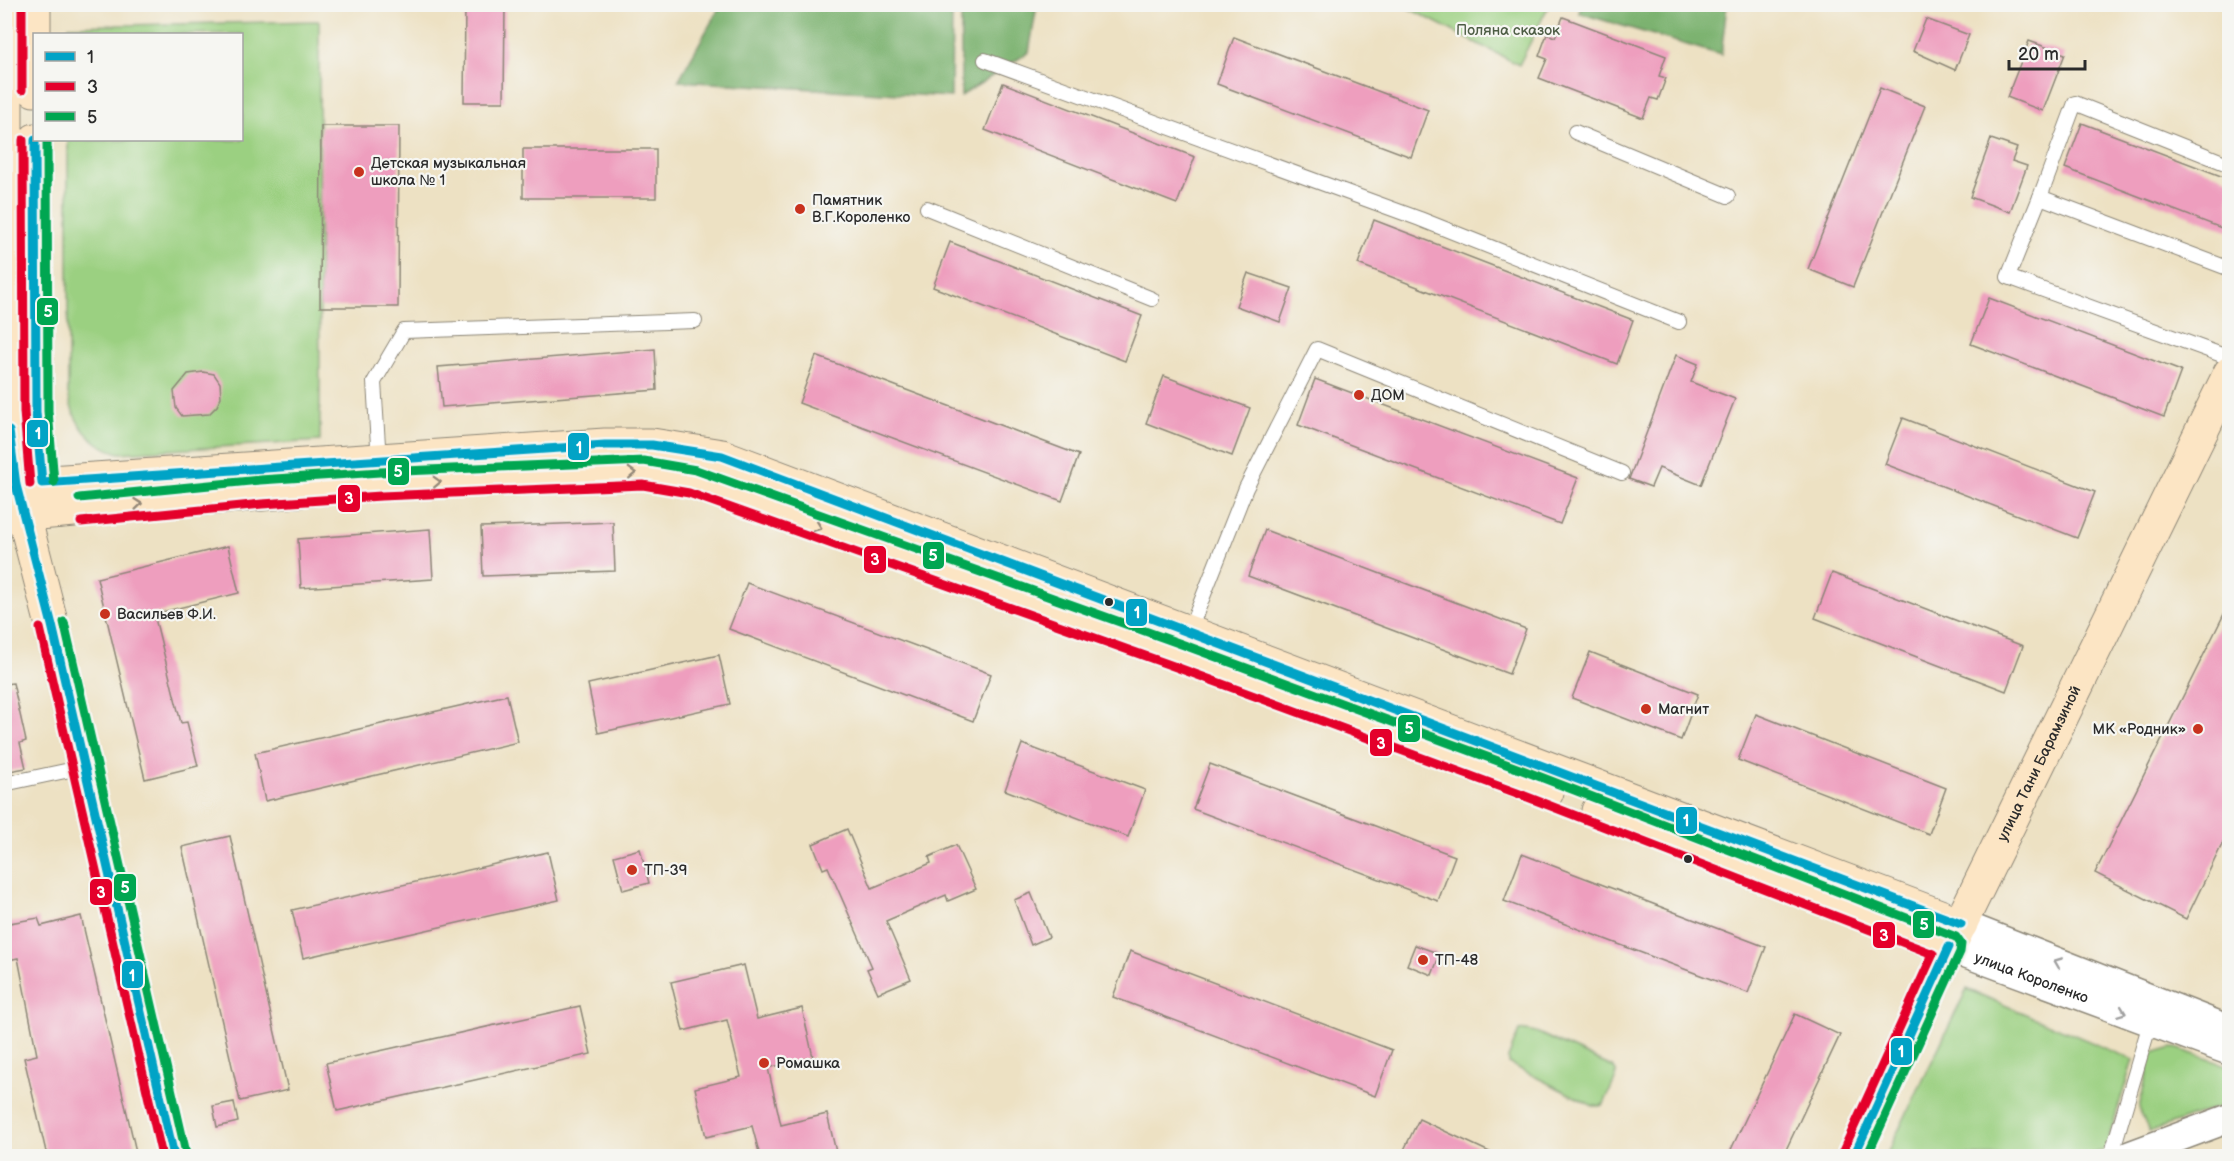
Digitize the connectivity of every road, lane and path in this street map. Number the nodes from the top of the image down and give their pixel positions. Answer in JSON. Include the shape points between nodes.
{"nodes":[{"id":1,"x":17,"y":16,"type":"edge"},
{"id":2,"x":986,"y":60,"type":"dead end"},
{"id":3,"x":33,"y":86,"type":"edge"},
{"id":4,"x":1575,"y":132,"type":"dead end"},
{"id":5,"x":35,"y":141,"type":"edge"},
{"id":6,"x":2229,"y":165,"type":"edge"},
{"id":7,"x":1728,"y":196,"type":"dead end"},
{"id":8,"x":2040,"y":197,"type":"junction"},
{"id":9,"x":927,"y":208,"type":"dead end"},
{"id":10,"x":2229,"y":270,"type":"edge"},
{"id":11,"x":1152,"y":299,"type":"dead end"},
{"id":12,"x":695,"y":321,"type":"dead end"},
{"id":13,"x":1679,"y":322,"type":"dead end"},
{"id":14,"x":2229,"y":358,"type":"edge"},
{"id":15,"x":2229,"y":373,"type":"edge"},
{"id":16,"x":379,"y":472,"type":"junction"},
{"id":17,"x":1622,"y":473,"type":"dead end"},
{"id":18,"x":18,"y":497,"type":"edge"},
{"id":19,"x":1185,"y":644,"type":"junction"},
{"id":20,"x":84,"y":767,"type":"junction"},
{"id":21,"x":4,"y":784,"type":"edge"},
{"id":22,"x":1955,"y":935,"type":"junction"},
{"id":23,"x":2150,"y":1023,"type":"junction"},
{"id":24,"x":2229,"y":1030,"type":"edge"},
{"id":25,"x":2229,"y":1051,"type":"edge"},
{"id":26,"x":2229,"y":1118,"type":"edge"},
{"id":27,"x":174,"y":1156,"type":"edge"},
{"id":28,"x":1854,"y":1156,"type":"edge"},
{"id":29,"x":2111,"y":1156,"type":"edge"},
{"id":30,"x":2128,"y":1156,"type":"edge"}],
"edges":[{"from":1,"to":3,"type":"street"},
{"from":1,"to":18,"type":"street","via":[[6,413]]},
{"from":2,"to":13,"type":"lane","via":[[1420,219]]},
{"from":4,"to":7,"type":"lane"},
{"from":5,"to":18,"type":"street","via":[[36,412]]},
{"from":6,"to":8,"type":"lane","via":[[2075,103]]},
{"from":8,"to":10,"type":"lane"},
{"from":8,"to":14,"type":"lane","via":[[2008,277]]},
{"from":9,"to":11,"type":"lane"},
{"from":12,"to":16,"type":"lane","via":[[404,331],[374,382]]},
{"from":15,"to":22,"type":"street","name":"улица Тани Барамзиной"},
{"from":16,"to":18,"type":"street","name":"улица Короленко","via":[[261,492]]},
{"from":16,"to":19,"type":"street","name":"улица Короленко","via":[[644,473],[692,481]]},
{"from":17,"to":19,"type":"lane","via":[[1317,349],[1246,488]]},
{"from":18,"to":20,"type":"street"},
{"from":19,"to":22,"type":"street","name":"улица Короленко","via":[[1521,782]]},
{"from":20,"to":21,"type":"lane"},
{"from":20,"to":27,"type":"street"},
{"from":22,"to":23,"type":"street","name":"улица Короленко","one_way":true},
{"from":24,"to":22,"type":"street","name":"улица Короленко","one_way":true,"via":[[2006,941]]},
{"from":22,"to":28,"type":"street","name":"улица Тани Барамзиной"},
{"from":23,"to":25,"type":"street","name":"улица Короленко"},
{"from":23,"to":29,"type":"lane"},
{"from":26,"to":30,"type":"street"}]}
